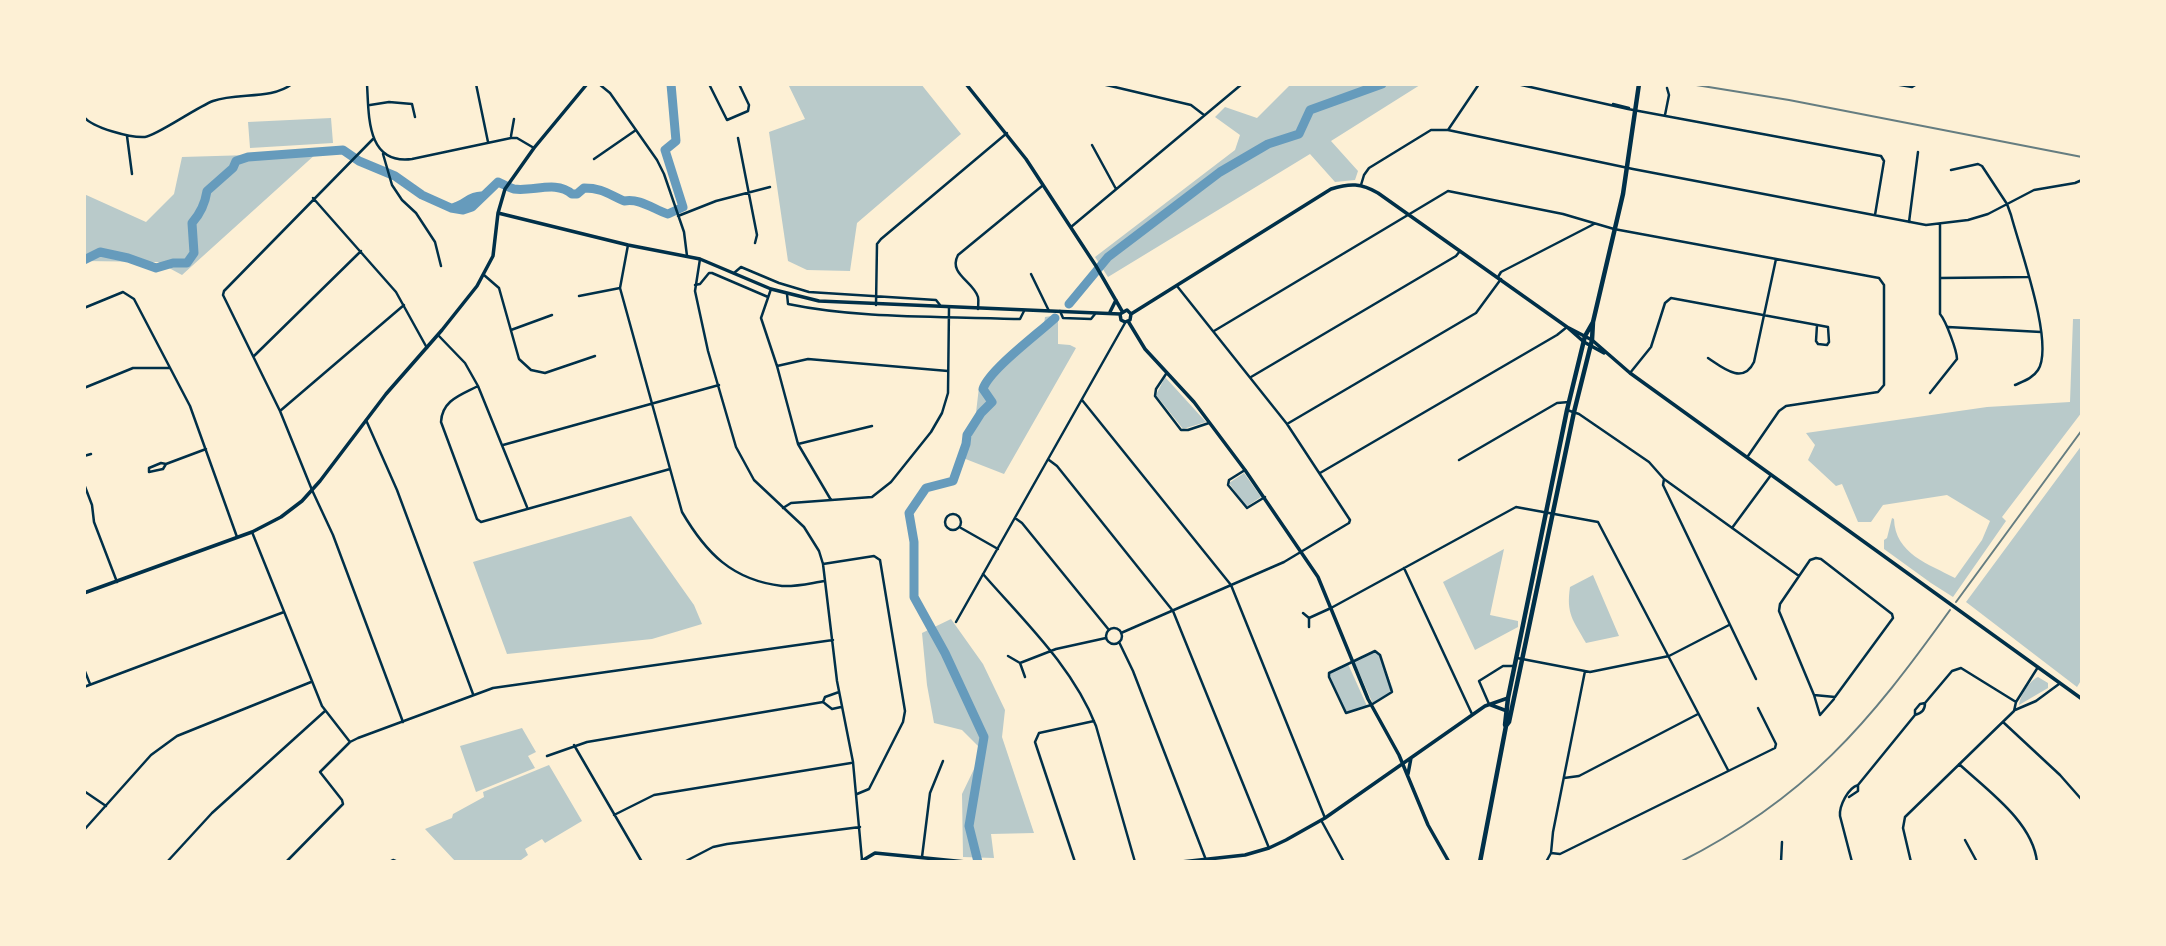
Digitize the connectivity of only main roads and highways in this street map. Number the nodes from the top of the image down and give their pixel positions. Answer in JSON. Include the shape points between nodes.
{"nodes":[{"id":1,"x":1639,"y":84,"type":"edge"},
{"id":2,"x":1592,"y":322,"type":"junction"},
{"id":3,"x":1571,"y":411,"type":"junction"},
{"id":4,"x":1519,"y":659,"type":"junction"},
{"id":5,"x":1508,"y":713,"type":"junction"},
{"id":6,"x":1481,"y":861,"type":"edge"}],
"edges":[{"from":1,"to":2,"type":"main road","via":[[1623,194]]},
{"from":2,"to":3,"type":"main road","via":[[1590,346]]},
{"from":2,"to":3,"type":"main road","via":[[1569,402]]},
{"from":3,"to":4,"type":"main road","via":[[1553,514]]},
{"from":3,"to":4,"type":"main road","via":[[1546,513]]},
{"from":4,"to":5,"type":"main road"},
{"from":4,"to":5,"type":"main road"},
{"from":5,"to":6,"type":"main road"}]}
